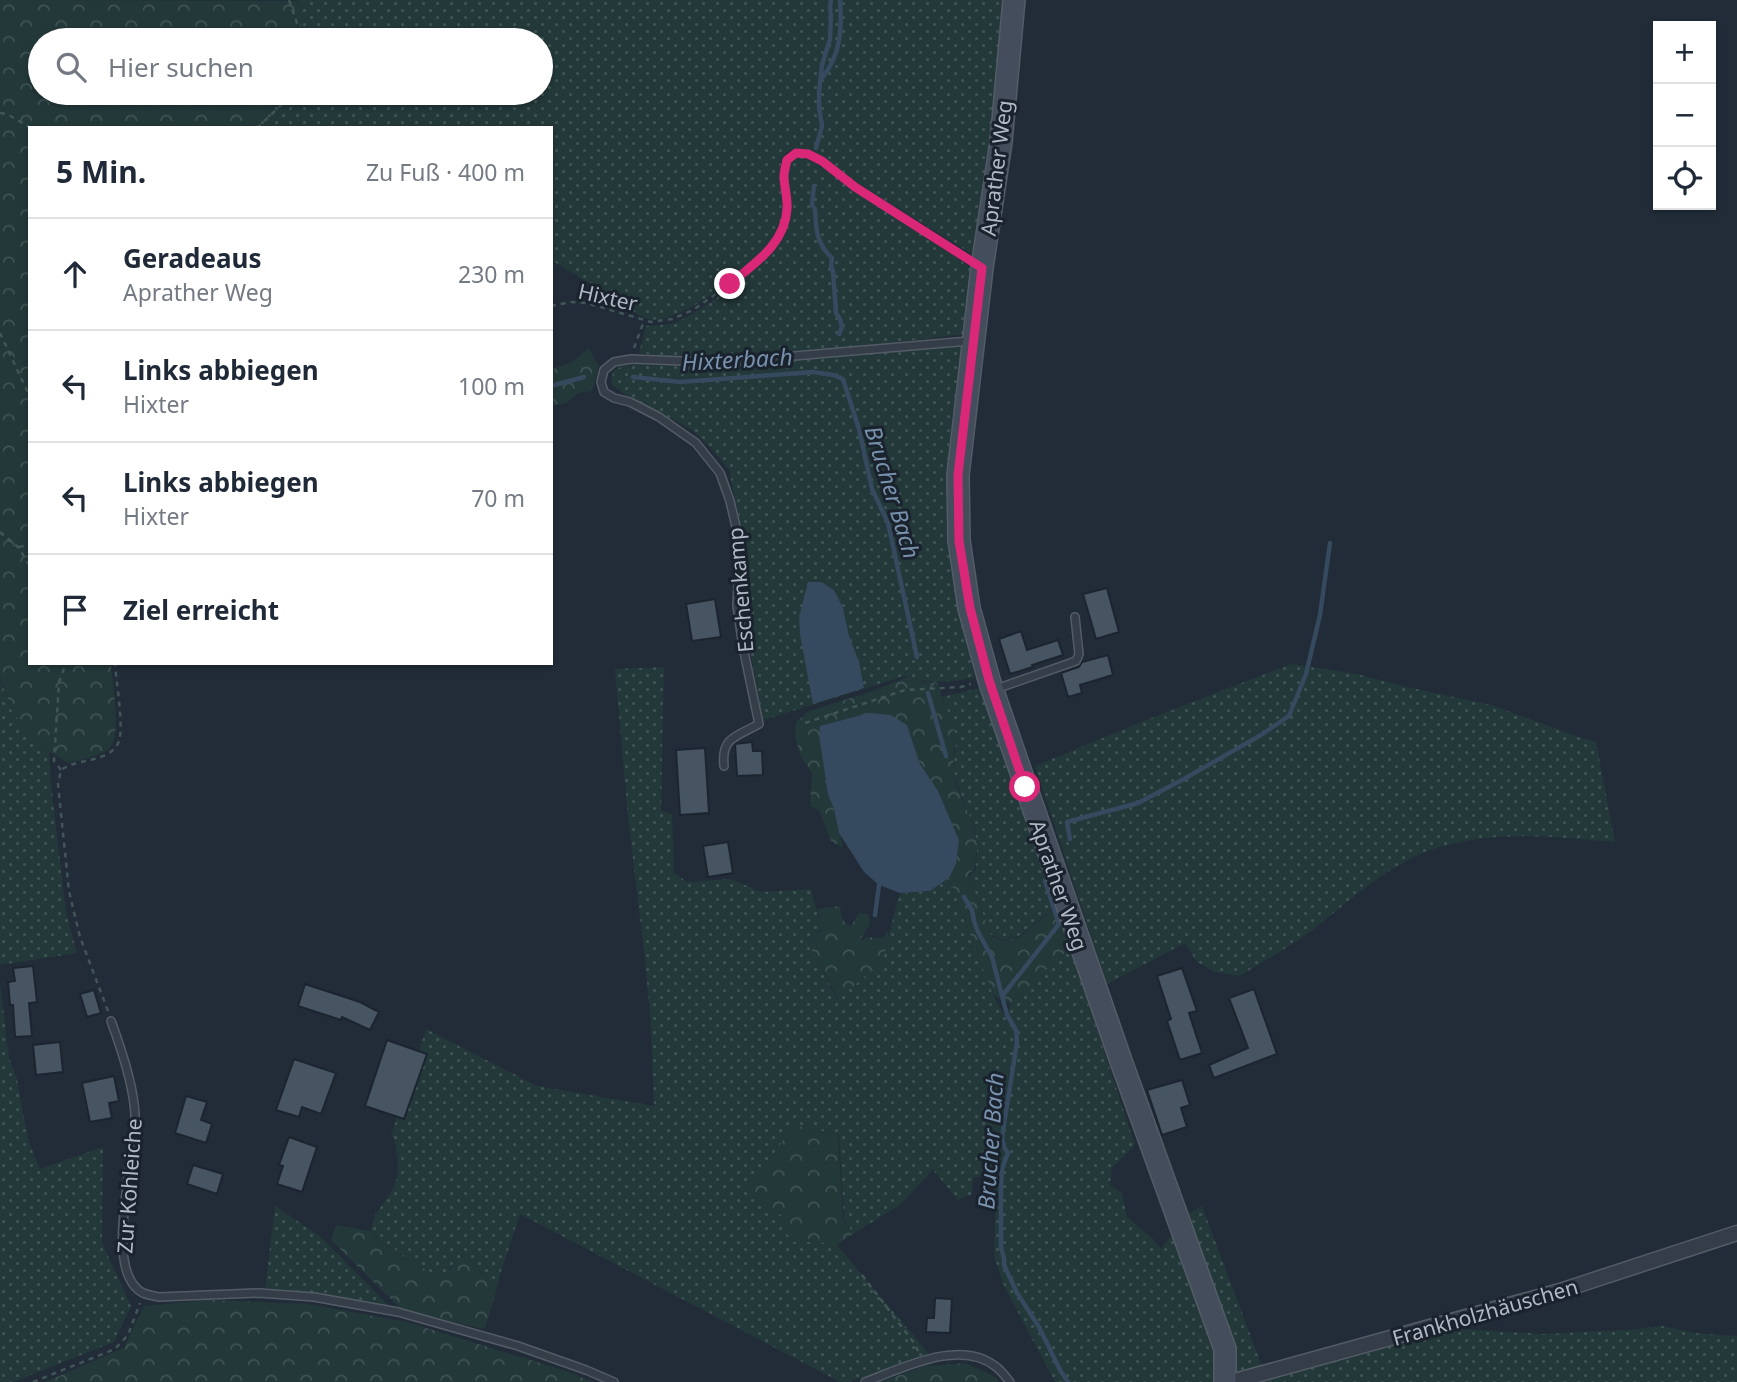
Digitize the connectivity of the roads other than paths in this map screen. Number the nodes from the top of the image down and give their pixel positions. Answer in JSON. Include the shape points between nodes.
{"nodes":[{"id":1,"x":1014,"y":0,"type":"edge"},
{"id":2,"x":973,"y":340,"type":"junction"},
{"id":3,"x":1075,"y":617,"type":"dead end"},
{"id":4,"x":990,"y":685,"type":"junction"},
{"id":5,"x":724,"y":766,"type":"dead end"},
{"id":6,"x":111,"y":1021,"type":"road end"},
{"id":7,"x":1737,"y":1233,"type":"edge"},
{"id":8,"x":614,"y":1382,"type":"edge"},
{"id":9,"x":865,"y":1382,"type":"edge"},
{"id":10,"x":1010,"y":1382,"type":"edge"},
{"id":11,"x":1225,"y":1382,"type":"edge"},
{"id":12,"x":1231,"y":1382,"type":"edge"}],
"edges":[{"from":1,"to":2,"type":"street","name":"Aprather Weg","via":[[1001,142]]},
{"from":2,"to":4,"type":"street","name":"Aprather Weg","via":[[958,475],[959,541]]},
{"from":2,"to":5,"type":"lane","name":"Eschenkamp","via":[[737,361],[631,359],[614,362],[604,370],[604,391],[659,417],[696,443],[720,473],[733,512],[740,544],[737,606],[759,724],[728,741]]},
{"from":3,"to":4,"type":"lane","via":[[1076,661]]},
{"from":4,"to":11,"type":"street","name":"Aprather Weg","via":[[1225,1349]]},
{"from":6,"to":8,"type":"lane","name":"Zur Kohleiche","via":[[135,1115],[122,1251],[131,1280],[144,1293],[159,1297],[259,1293],[314,1297],[398,1312],[518,1346]]},
{"from":7,"to":12,"type":"street","name":"Frankholzhäuschen","via":[[1560,1291]]},
{"from":9,"to":10,"type":"lane","via":[[938,1356],[961,1354],[993,1364]]}]}
